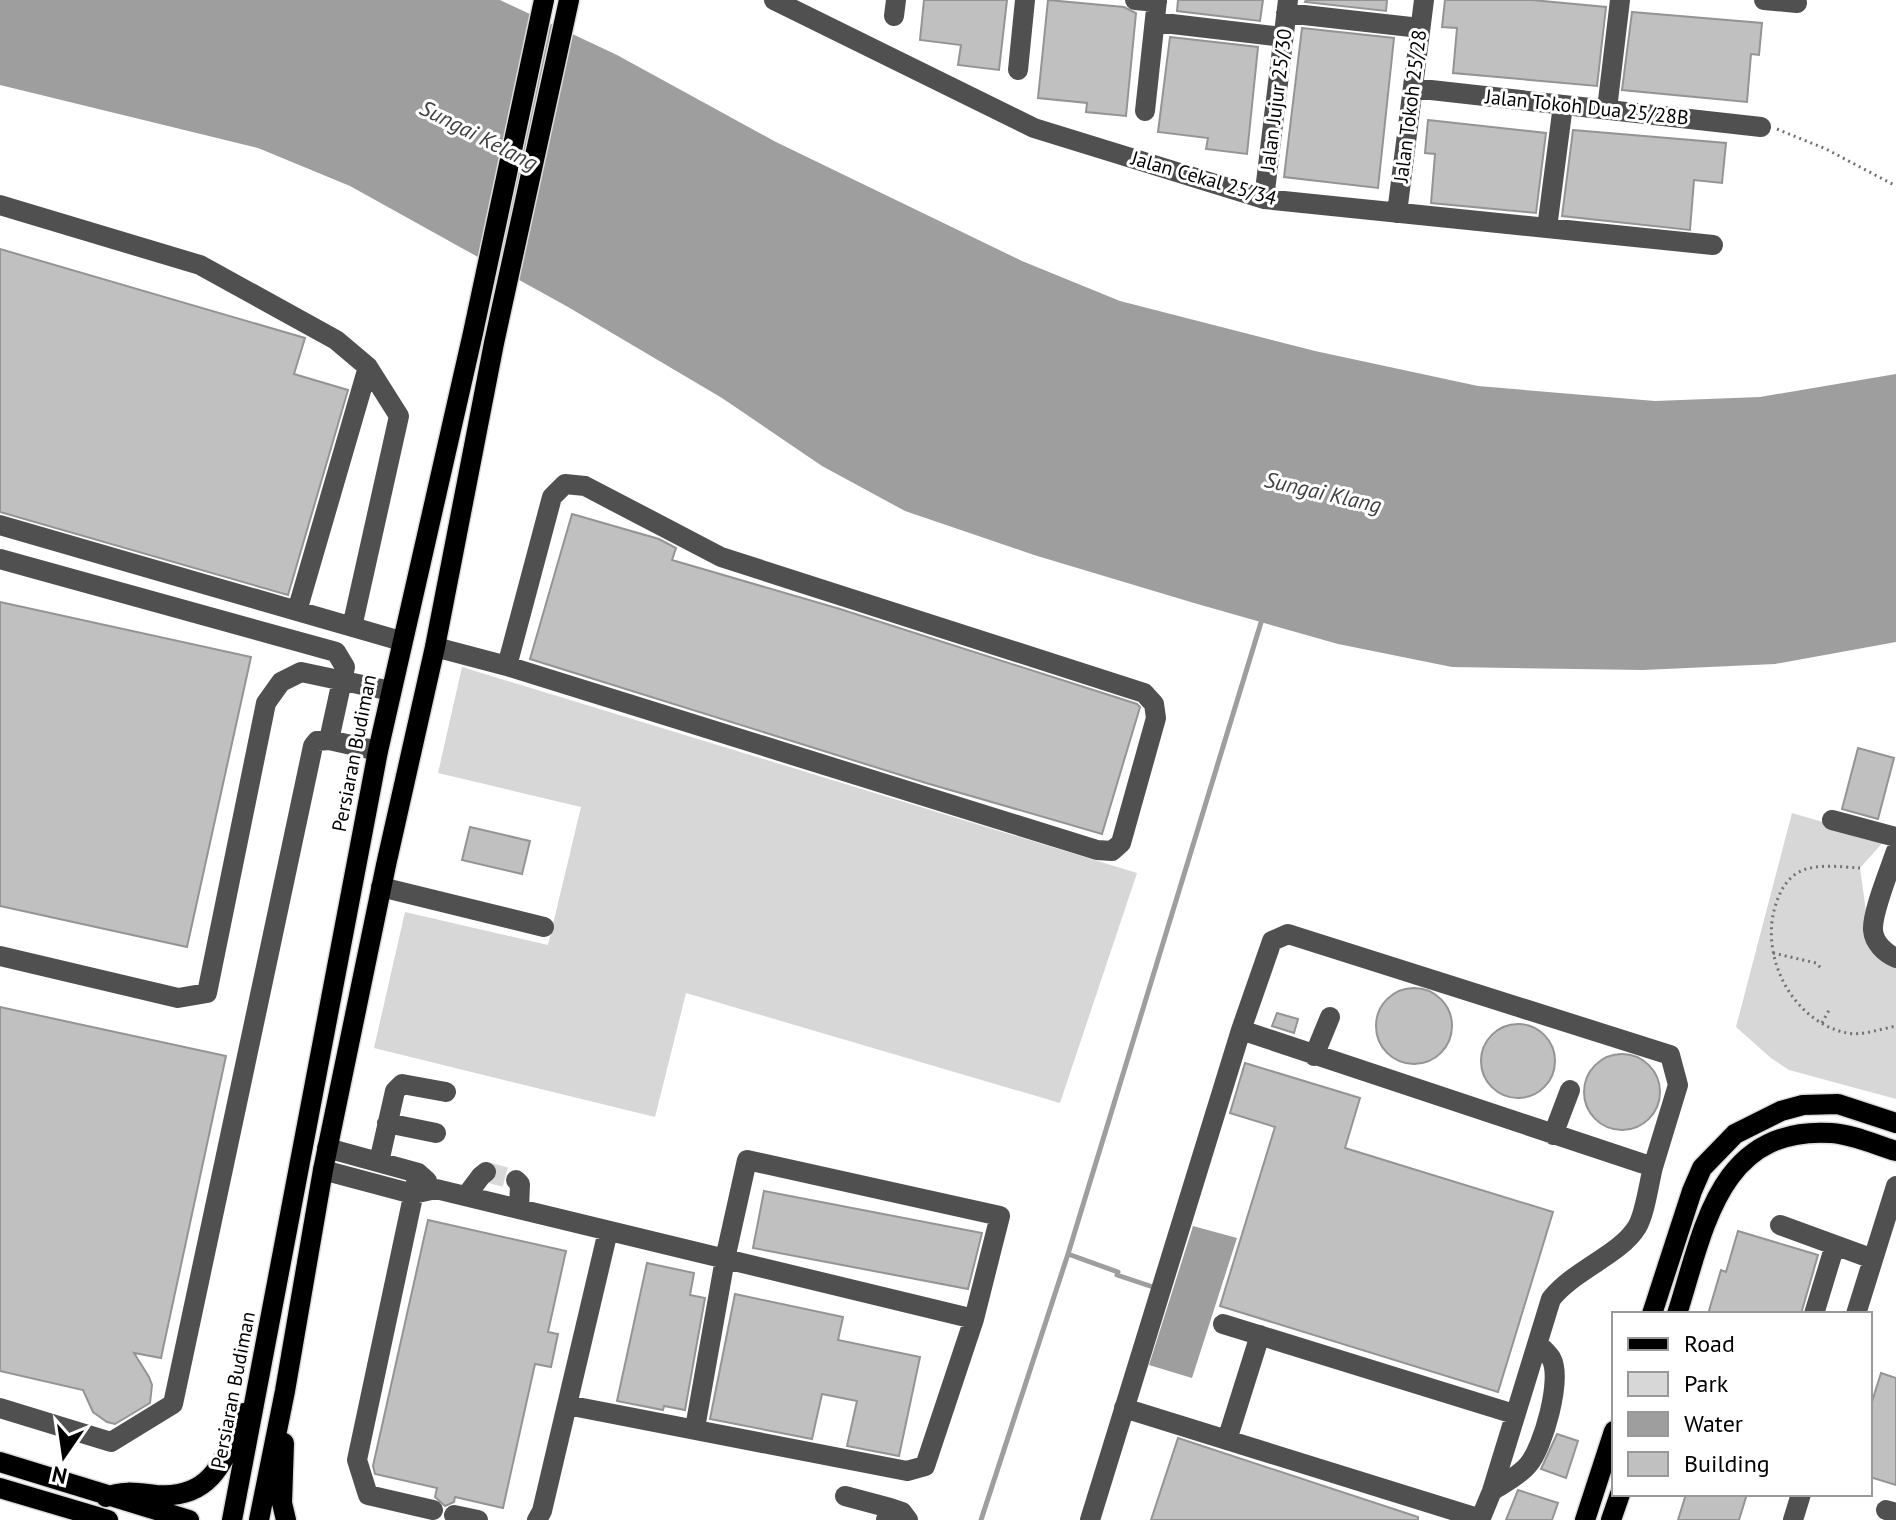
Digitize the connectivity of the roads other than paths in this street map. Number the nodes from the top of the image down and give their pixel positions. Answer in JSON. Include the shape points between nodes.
{"nodes":[{"id":1,"x":544,"y":0,"type":"edge"},
{"id":2,"x":569,"y":0,"type":"edge"},
{"id":3,"x":774,"y":0,"type":"edge"},
{"id":4,"x":1025,"y":0,"type":"edge"},
{"id":5,"x":1135,"y":0,"type":"edge"},
{"id":6,"x":1424,"y":0,"type":"edge"},
{"id":7,"x":1620,"y":0,"type":"edge"},
{"id":8,"x":1764,"y":0,"type":"edge"},
{"id":9,"x":1797,"y":3,"type":"dead end"},
{"id":10,"x":1287,"y":7,"type":"edge"},
{"id":11,"x":1156,"y":8,"type":"edge"},
{"id":12,"x":1420,"y":28,"type":"junction"},
{"id":13,"x":1283,"y":37,"type":"junction"},
{"id":14,"x":1018,"y":70,"type":"dead end"},
{"id":15,"x":1413,"y":88,"type":"junction"},
{"id":16,"x":1563,"y":105,"type":"junction"},
{"id":17,"x":1607,"y":109,"type":"junction"},
{"id":18,"x":1145,"y":111,"type":"dead end"},
{"id":19,"x":1761,"y":127,"type":"road end"},
{"id":20,"x":1264,"y":199,"type":"junction"},
{"id":21,"x":0,"y":205,"type":"edge"},
{"id":22,"x":1397,"y":213,"type":"junction"},
{"id":23,"x":1547,"y":228,"type":"junction"},
{"id":24,"x":1713,"y":245,"type":"dead end"},
{"id":25,"x":368,"y":367,"type":"junction"},
{"id":26,"x":0,"y":525,"type":"edge"},
{"id":27,"x":0,"y":559,"type":"edge"},
{"id":28,"x":297,"y":611,"type":"junction"},
{"id":29,"x":352,"y":627,"type":"junction"},
{"id":30,"x":401,"y":641,"type":"junction"},
{"id":31,"x":435,"y":647,"type":"junction"},
{"id":32,"x":507,"y":666,"type":"junction"},
{"id":33,"x":343,"y":681,"type":"junction"},
{"id":34,"x":391,"y":691,"type":"junction"},
{"id":35,"x":329,"y":740,"type":"junction"},
{"id":36,"x":378,"y":751,"type":"junction"},
{"id":37,"x":1832,"y":820,"type":"dead end"},
{"id":38,"x":1896,"y":837,"type":"edge"},
{"id":39,"x":1896,"y":851,"type":"edge"},
{"id":40,"x":381,"y":887,"type":"junction"},
{"id":41,"x":544,"y":927,"type":"dead end"},
{"id":42,"x":0,"y":956,"type":"edge"},
{"id":43,"x":1896,"y":958,"type":"edge"},
{"id":44,"x":1330,"y":1017,"type":"dead end"},
{"id":45,"x":1241,"y":1030,"type":"junction"},
{"id":46,"x":1314,"y":1056,"type":"junction"},
{"id":47,"x":1570,"y":1090,"type":"dead end"},
{"id":48,"x":446,"y":1092,"type":"dead end"},
{"id":49,"x":387,"y":1123,"type":"junction"},
{"id":50,"x":1896,"y":1123,"type":"edge"},
{"id":51,"x":436,"y":1133,"type":"dead end"},
{"id":52,"x":1553,"y":1135,"type":"junction"},
{"id":53,"x":327,"y":1148,"type":"junction"},
{"id":54,"x":1896,"y":1151,"type":"edge"},
{"id":55,"x":379,"y":1162,"type":"junction"},
{"id":56,"x":1653,"y":1167,"type":"junction"},
{"id":57,"x":323,"y":1170,"type":"junction"},
{"id":58,"x":486,"y":1172,"type":"dead end"},
{"id":59,"x":418,"y":1173,"type":"junction"},
{"id":60,"x":516,"y":1180,"type":"dead end"},
{"id":61,"x":1896,"y":1186,"type":"edge"},
{"id":62,"x":436,"y":1189,"type":"junction"},
{"id":63,"x":413,"y":1194,"type":"junction"},
{"id":64,"x":466,"y":1196,"type":"junction"},
{"id":65,"x":519,"y":1209,"type":"junction"},
{"id":66,"x":1780,"y":1225,"type":"dead end"},
{"id":67,"x":608,"y":1231,"type":"junction"},
{"id":68,"x":1835,"y":1245,"type":"junction"},
{"id":69,"x":725,"y":1259,"type":"junction"},
{"id":70,"x":1873,"y":1259,"type":"junction"},
{"id":71,"x":1653,"y":1312,"type":"edge"},
{"id":72,"x":1678,"y":1312,"type":"edge"},
{"id":73,"x":1815,"y":1312,"type":"edge"},
{"id":74,"x":1857,"y":1312,"type":"edge"},
{"id":75,"x":974,"y":1319,"type":"junction"},
{"id":76,"x":1223,"y":1324,"type":"dead end"},
{"id":77,"x":1260,"y":1335,"type":"junction"},
{"id":78,"x":1538,"y":1344,"type":"junction"},
{"id":79,"x":259,"y":1377,"type":"junction"},
{"id":80,"x":285,"y":1391,"type":"junction"},
{"id":81,"x":567,"y":1405,"type":"junction"},
{"id":82,"x":0,"y":1408,"type":"edge"},
{"id":83,"x":1124,"y":1408,"type":"junction"},
{"id":84,"x":1514,"y":1414,"type":"junction"},
{"id":85,"x":695,"y":1428,"type":"junction"},
{"id":86,"x":1612,"y":1437,"type":"edge"},
{"id":87,"x":1227,"y":1440,"type":"junction"},
{"id":88,"x":0,"y":1462,"type":"edge"},
{"id":89,"x":0,"y":1488,"type":"edge"},
{"id":90,"x":1492,"y":1491,"type":"junction"},
{"id":91,"x":845,"y":1496,"type":"dead end"},
{"id":92,"x":1619,"y":1496,"type":"edge"},
{"id":93,"x":1800,"y":1496,"type":"edge"},
{"id":94,"x":106,"y":1497,"type":"junction"},
{"id":95,"x":433,"y":1510,"type":"dead end"},
{"id":96,"x":888,"y":1514,"type":"edge"},
{"id":97,"x":454,"y":1515,"type":"dead end"},
{"id":98,"x":108,"y":1520,"type":"edge"},
{"id":99,"x":189,"y":1520,"type":"edge"},
{"id":100,"x":232,"y":1520,"type":"edge"},
{"id":101,"x":259,"y":1520,"type":"edge"},
{"id":102,"x":286,"y":1520,"type":"edge"},
{"id":103,"x":478,"y":1520,"type":"edge"},
{"id":104,"x":537,"y":1520,"type":"edge"},
{"id":105,"x":908,"y":1520,"type":"edge"},
{"id":106,"x":1090,"y":1520,"type":"edge"},
{"id":107,"x":1480,"y":1520,"type":"edge"},
{"id":108,"x":1585,"y":1520,"type":"edge"},
{"id":109,"x":1611,"y":1520,"type":"edge"},
{"id":110,"x":1793,"y":1520,"type":"edge"}],
"edges":[{"from":1,"to":30,"type":"main road","name":"Persiaran Budiman"},
{"from":2,"to":31,"type":"main road"},
{"from":3,"to":20,"type":"street","name":"Jalan Cekal 25/34","via":[[1034,128]]},
{"from":4,"to":14,"type":"street"},
{"from":5,"to":11,"type":"street"},
{"from":6,"to":12,"type":"street","name":"Jalan Tokoh 25/28"},
{"from":7,"to":17,"type":"street"},
{"from":8,"to":9,"type":"street"},
{"from":10,"to":12,"type":"street"},
{"from":10,"to":13,"type":"street","name":"Jalan Jujur 25/30"},
{"from":11,"to":13,"type":"street"},
{"from":11,"to":18,"type":"street"},
{"from":12,"to":15,"type":"street","name":"Jalan Tokoh 25/28"},
{"from":13,"to":20,"type":"street","name":"Jalan Jujur 25/30"},
{"from":15,"to":16,"type":"street","name":"Jalan Tokoh Dua 25/28B"},
{"from":15,"to":22,"type":"street","name":"Jalan Tokoh 25/28"},
{"from":16,"to":17,"type":"street","name":"Jalan Tokoh Dua 25/28B"},
{"from":16,"to":23,"type":"street"},
{"from":17,"to":19,"type":"street","name":"Jalan Tokoh Dua 25/28B"},
{"from":20,"to":22,"type":"street","name":"Jalan Cekal 25/34"},
{"from":21,"to":25,"type":"street","via":[[200,265],[336,340]]},
{"from":22,"to":23,"type":"street","name":"Jalan Cekal 25/34"},
{"from":23,"to":24,"type":"street","name":"Jalan Cekal 25/34"},
{"from":25,"to":28,"type":"street"},
{"from":25,"to":29,"type":"street","via":[[399,416]]},
{"from":26,"to":28,"type":"street"},
{"from":27,"to":33,"type":"street","via":[[336,652],[345,667]]},
{"from":28,"to":29,"type":"street"},
{"from":29,"to":30,"type":"street"},
{"from":30,"to":34,"type":"main road","name":"Persiaran Budiman"},
{"from":31,"to":32,"type":"street"},
{"from":31,"to":40,"type":"main road"},
{"from":32,"to":32,"type":"street","via":[[1097,850],[1112,851],[1121,843],[1156,718],[1154,704],[1144,693],[721,557],[585,486],[565,484],[552,497]]},
{"from":33,"to":34,"type":"street"},
{"from":33,"to":35,"type":"street"},
{"from":33,"to":42,"type":"street","via":[[301,672],[281,682],[266,703],[207,993],[178,998]]},
{"from":34,"to":36,"type":"main road","name":"Persiaran Budiman"},
{"from":35,"to":36,"type":"street"},
{"from":35,"to":82,"type":"street","via":[[313,746],[173,1404],[111,1442]]},
{"from":36,"to":79,"type":"main road","name":"Persiaran Budiman"},
{"from":37,"to":38,"type":"street"},
{"from":39,"to":43,"type":"street","via":[[1873,932],[1884,951]]},
{"from":40,"to":41,"type":"street"},
{"from":40,"to":53,"type":"main road"},
{"from":44,"to":46,"type":"street"},
{"from":45,"to":46,"type":"street"},
{"from":45,"to":56,"type":"street","via":[[1272,941],[1288,934],[1670,1055],[1678,1085]]},
{"from":45,"to":83,"type":"street"},
{"from":46,"to":52,"type":"street"},
{"from":47,"to":52,"type":"street"},
{"from":48,"to":49,"type":"street","via":[[402,1084],[395,1091]]},
{"from":49,"to":51,"type":"street"},
{"from":49,"to":55,"type":"street"},
{"from":50,"to":71,"type":"main road","via":[[1838,1104],[1803,1105],[1735,1134],[1702,1168]]},
{"from":52,"to":56,"type":"street"},
{"from":53,"to":55,"type":"street"},
{"from":53,"to":57,"type":"main road"},
{"from":54,"to":72,"type":"main road","via":[[1835,1133],[1802,1133],[1751,1154],[1714,1200]]},
{"from":55,"to":59,"type":"street"},
{"from":56,"to":78,"type":"street","via":[[1637,1227],[1615,1250],[1563,1284],[1551,1299]]},
{"from":57,"to":63,"type":"street"},
{"from":57,"to":80,"type":"main road"},
{"from":58,"to":64,"type":"street"},
{"from":59,"to":62,"type":"street"},
{"from":59,"to":63,"type":"street"},
{"from":60,"to":65,"type":"street"},
{"from":61,"to":70,"type":"street"},
{"from":62,"to":63,"type":"street"},
{"from":62,"to":64,"type":"street"},
{"from":63,"to":95,"type":"street","via":[[357,1460],[368,1495]]},
{"from":64,"to":65,"type":"street"},
{"from":65,"to":67,"type":"street"},
{"from":66,"to":68,"type":"street"},
{"from":67,"to":69,"type":"street"},
{"from":67,"to":81,"type":"street"},
{"from":68,"to":70,"type":"street"},
{"from":68,"to":73,"type":"street"},
{"from":69,"to":75,"type":"street"},
{"from":69,"to":75,"type":"street","via":[[747,1160],[1000,1216]]},
{"from":69,"to":85,"type":"street"},
{"from":70,"to":74,"type":"street"},
{"from":75,"to":85,"type":"street","via":[[925,1466],[907,1471]]},
{"from":76,"to":77,"type":"street"},
{"from":77,"to":84,"type":"street"},
{"from":77,"to":87,"type":"street"},
{"from":78,"to":84,"type":"street"},
{"from":78,"to":90,"type":"street","via":[[1552,1359],[1555,1380],[1536,1454],[1527,1468]]},
{"from":79,"to":94,"type":"main road","via":[[222,1466],[202,1486],[169,1496],[133,1492]]},
{"from":79,"to":100,"type":"main road","name":"Persiaran Budiman"},
{"from":80,"to":101,"type":"main road"},
{"from":80,"to":102,"type":"main road"},
{"from":81,"to":85,"type":"street"},
{"from":81,"to":104,"type":"street"},
{"from":83,"to":87,"type":"street"},
{"from":83,"to":106,"type":"street"},
{"from":84,"to":90,"type":"street"},
{"from":86,"to":108,"type":"main road"},
{"from":87,"to":107,"type":"street"},
{"from":88,"to":94,"type":"main road"},
{"from":89,"to":98,"type":"main road"},
{"from":90,"to":107,"type":"street"},
{"from":91,"to":96,"type":"street"},
{"from":92,"to":109,"type":"main road"},
{"from":93,"to":110,"type":"street"},
{"from":94,"to":99,"type":"main road"},
{"from":96,"to":105,"type":"street","via":[[902,1512]]},
{"from":97,"to":103,"type":"street"}]}
